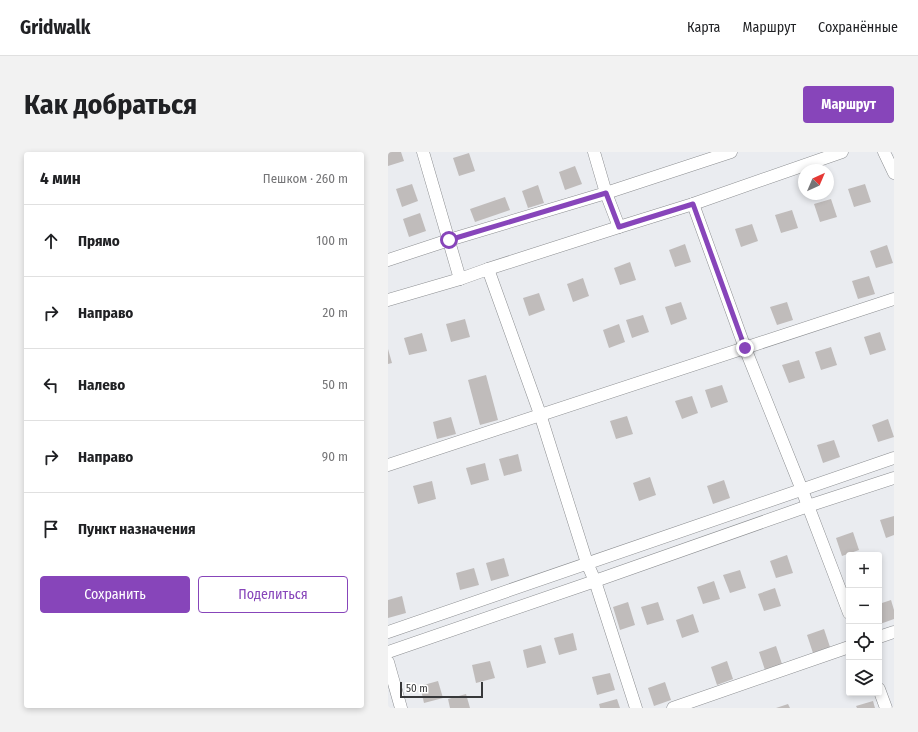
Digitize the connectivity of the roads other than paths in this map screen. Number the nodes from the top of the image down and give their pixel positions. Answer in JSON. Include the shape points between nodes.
{"nodes":[{"id":1,"x":423,"y":152,"type":"edge"},
{"id":2,"x":594,"y":152,"type":"edge"},
{"id":3,"x":731,"y":152,"type":"edge"},
{"id":4,"x":842,"y":152,"type":"edge"},
{"id":5,"x":884,"y":152,"type":"edge"},
{"id":6,"x":894,"y":173,"type":"edge"},
{"id":7,"x":606,"y":193,"type":"junction"},
{"id":8,"x":693,"y":204,"type":"junction"},
{"id":9,"x":619,"y":227,"type":"junction"},
{"id":10,"x":449,"y":240,"type":"junction"},
{"id":11,"x":388,"y":260,"type":"edge"},
{"id":12,"x":488,"y":269,"type":"junction"},
{"id":13,"x":460,"y":279,"type":"junction"},
{"id":14,"x":894,"y":299,"type":"edge"},
{"id":15,"x":388,"y":300,"type":"edge"},
{"id":16,"x":745,"y":348,"type":"junction"},
{"id":17,"x":540,"y":414,"type":"junction"},
{"id":18,"x":894,"y":458,"type":"edge"},
{"id":19,"x":388,"y":465,"type":"edge"},
{"id":20,"x":894,"y":478,"type":"edge"},
{"id":21,"x":802,"y":490,"type":"junction"},
{"id":22,"x":808,"y":506,"type":"junction"},
{"id":23,"x":586,"y":563,"type":"junction"},
{"id":24,"x":595,"y":581,"type":"junction"},
{"id":25,"x":846,"y":605,"type":"edge"},
{"id":26,"x":388,"y":632,"type":"edge"},
{"id":27,"x":894,"y":632,"type":"edge"},
{"id":28,"x":882,"y":636,"type":"edge"},
{"id":29,"x":846,"y":648,"type":"edge"},
{"id":30,"x":388,"y":652,"type":"edge"},
{"id":31,"x":388,"y":662,"type":"edge"},
{"id":32,"x":882,"y":696,"type":"edge"},
{"id":33,"x":401,"y":708,"type":"edge"},
{"id":34,"x":636,"y":708,"type":"edge"},
{"id":35,"x":673,"y":708,"type":"edge"},
{"id":36,"x":886,"y":708,"type":"edge"}],
"edges":[{"from":1,"to":10,"type":"street"},
{"from":2,"to":7,"type":"street"},
{"from":3,"to":7,"type":"street"},
{"from":4,"to":8,"type":"street"},
{"from":5,"to":6,"type":"street"},
{"from":7,"to":9,"type":"street"},
{"from":7,"to":10,"type":"street"},
{"from":8,"to":9,"type":"street"},
{"from":8,"to":16,"type":"street"},
{"from":9,"to":12,"type":"street"},
{"from":10,"to":11,"type":"street"},
{"from":10,"to":13,"type":"street"},
{"from":12,"to":13,"type":"street"},
{"from":12,"to":17,"type":"street"},
{"from":13,"to":15,"type":"street"},
{"from":14,"to":16,"type":"street"},
{"from":16,"to":17,"type":"street"},
{"from":16,"to":21,"type":"street"},
{"from":17,"to":19,"type":"street"},
{"from":17,"to":23,"type":"street"},
{"from":18,"to":21,"type":"street"},
{"from":20,"to":22,"type":"street"},
{"from":21,"to":22,"type":"street"},
{"from":21,"to":23,"type":"street"},
{"from":22,"to":24,"type":"street"},
{"from":22,"to":25,"type":"street"},
{"from":23,"to":24,"type":"street"},
{"from":23,"to":26,"type":"street"},
{"from":24,"to":30,"type":"street"},
{"from":24,"to":34,"type":"street"},
{"from":27,"to":28,"type":"street"},
{"from":29,"to":35,"type":"street"},
{"from":31,"to":33,"type":"street"},
{"from":32,"to":36,"type":"street"}]}
